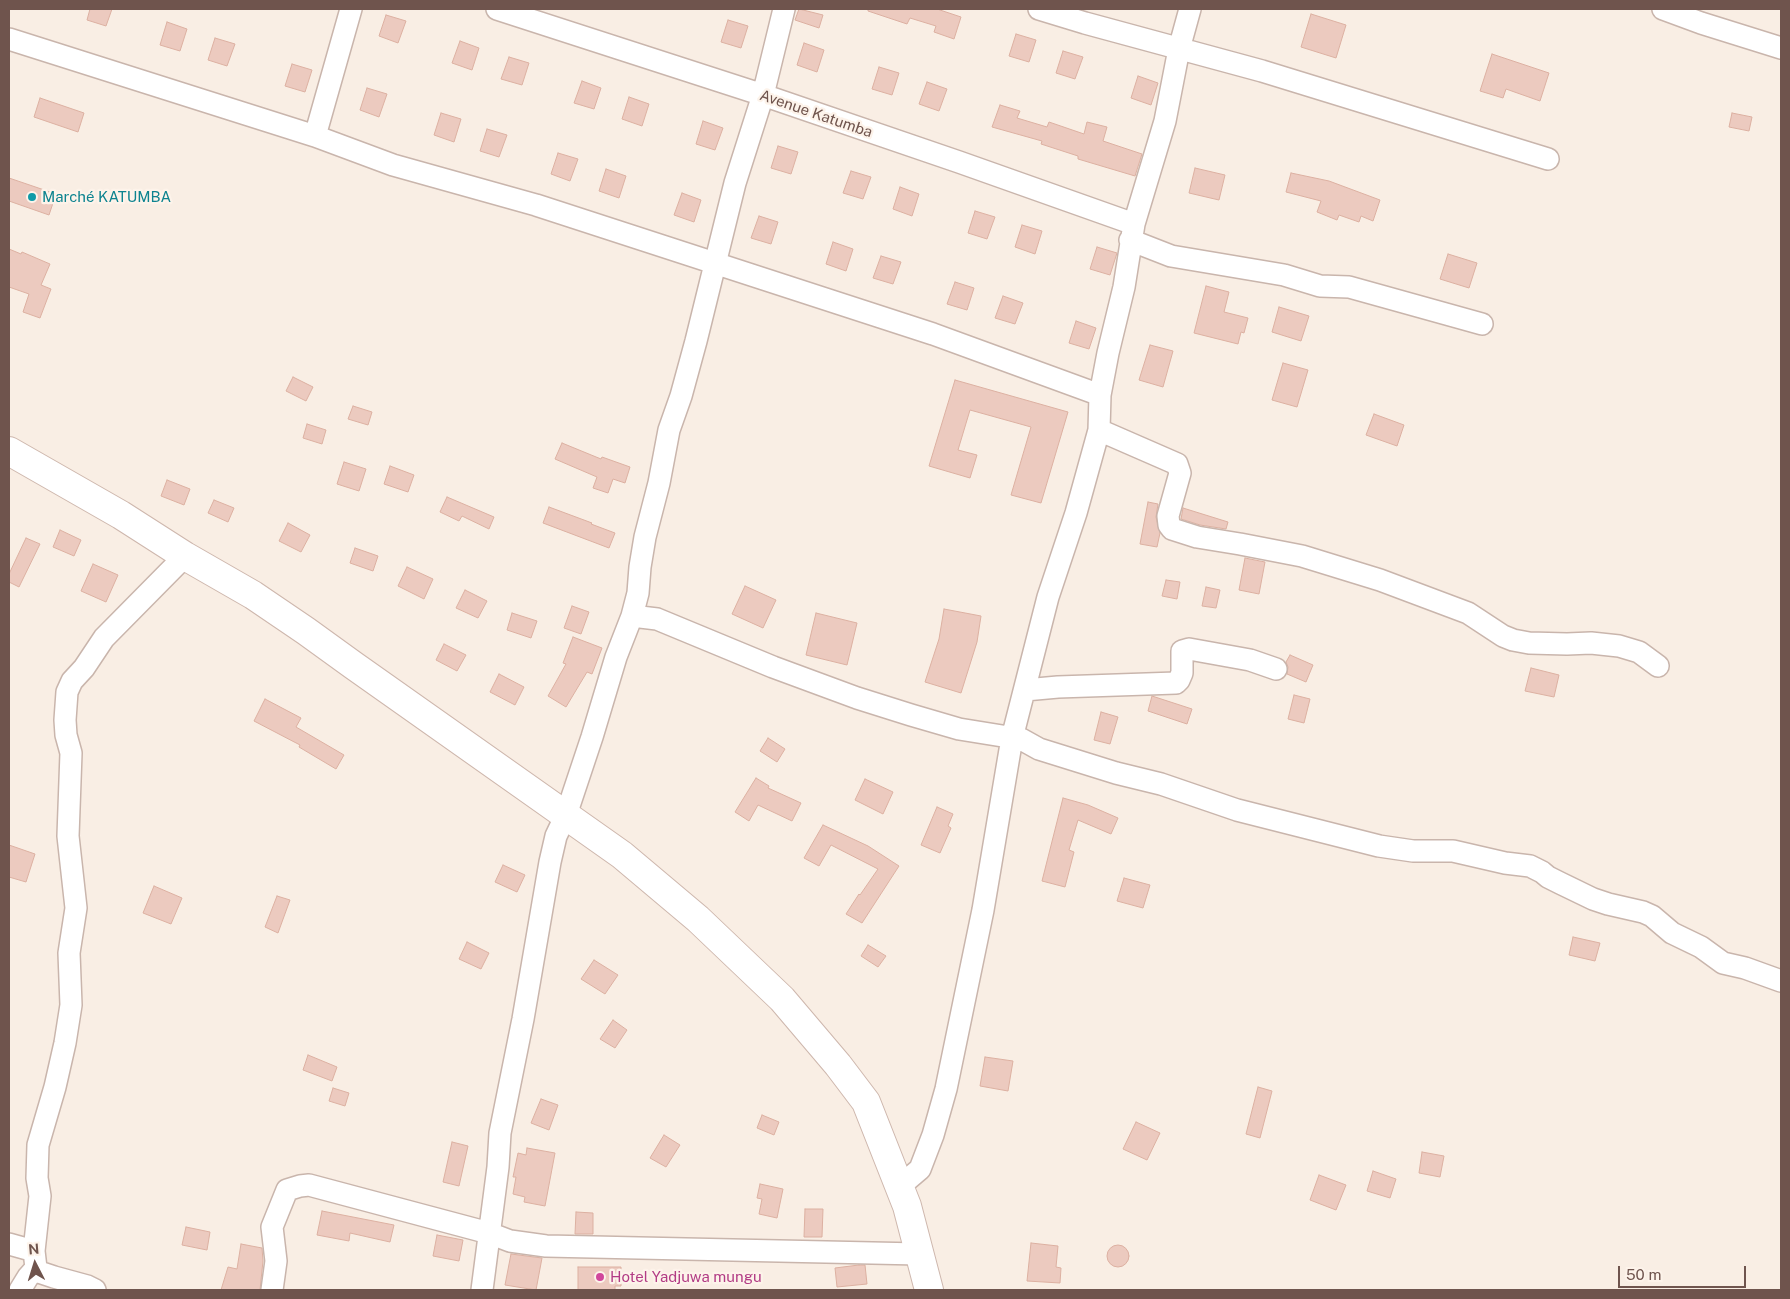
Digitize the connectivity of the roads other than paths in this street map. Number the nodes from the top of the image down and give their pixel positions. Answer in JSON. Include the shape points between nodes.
{"nodes":[{"id":1,"x":351,"y":9,"type":"edge"},
{"id":2,"x":497,"y":9,"type":"edge"},
{"id":3,"x":784,"y":9,"type":"edge"},
{"id":4,"x":1039,"y":9,"type":"edge"},
{"id":5,"x":1190,"y":9,"type":"edge"},
{"id":6,"x":1663,"y":9,"type":"edge"},
{"id":7,"x":9,"y":39,"type":"edge"},
{"id":8,"x":1781,"y":48,"type":"edge"},
{"id":9,"x":1179,"y":49,"type":"junction"},
{"id":10,"x":763,"y":95,"type":"junction"},
{"id":11,"x":315,"y":136,"type":"junction"},
{"id":12,"x":1548,"y":159,"type":"dead end"},
{"id":13,"x":1132,"y":232,"type":"junction"},
{"id":14,"x":715,"y":264,"type":"junction"},
{"id":15,"x":1482,"y":324,"type":"dead end"},
{"id":16,"x":1100,"y":395,"type":"junction"},
{"id":17,"x":1099,"y":430,"type":"junction"},
{"id":18,"x":9,"y":450,"type":"edge"},
{"id":19,"x":185,"y":556,"type":"junction"},
{"id":20,"x":632,"y":616,"type":"junction"},
{"id":21,"x":1658,"y":666,"type":"dead end"},
{"id":22,"x":1276,"y":669,"type":"dead end"},
{"id":23,"x":1025,"y":690,"type":"junction"},
{"id":24,"x":1012,"y":738,"type":"junction"},
{"id":25,"x":566,"y":815,"type":"junction"},
{"id":26,"x":1781,"y":981,"type":"edge"},
{"id":27,"x":900,"y":1186,"type":"junction"},
{"id":28,"x":489,"y":1233,"type":"junction"},
{"id":29,"x":9,"y":1244,"type":"edge"},
{"id":30,"x":919,"y":1254,"type":"junction"},
{"id":31,"x":35,"y":1260,"type":"junction"},
{"id":32,"x":20,"y":1290,"type":"edge"},
{"id":33,"x":95,"y":1290,"type":"edge"},
{"id":34,"x":272,"y":1290,"type":"edge"},
{"id":35,"x":482,"y":1290,"type":"edge"},
{"id":36,"x":929,"y":1290,"type":"edge"}],
"edges":[{"from":1,"to":11,"type":"street"},
{"from":2,"to":10,"type":"street","name":"Avenue Katumba"},
{"from":3,"to":10,"type":"street"},
{"from":4,"to":9,"type":"street"},
{"from":5,"to":9,"type":"street"},
{"from":6,"to":8,"type":"street"},
{"from":7,"to":11,"type":"street"},
{"from":9,"to":12,"type":"street","via":[[1262,71]]},
{"from":9,"to":13,"type":"street","via":[[1165,121]]},
{"from":10,"to":13,"type":"street","name":"Avenue Katumba","via":[[959,162]]},
{"from":10,"to":14,"type":"street","via":[[735,183]]},
{"from":11,"to":14,"type":"street","via":[[393,165],[536,205]]},
{"from":13,"to":15,"type":"street","name":"Avenue Katumba","via":[[1171,256],[1284,275],[1320,286],[1350,287]]},
{"from":13,"to":16,"type":"street","via":[[1124,287]]},
{"from":14,"to":16,"type":"street","via":[[933,334]]},
{"from":14,"to":20,"type":"street","via":[[682,396],[669,430],[645,537]]},
{"from":16,"to":17,"type":"street"},
{"from":17,"to":21,"type":"street","via":[[1177,464],[1180,473],[1168,516],[1172,529],[1197,537],[1302,556],[1380,580],[1468,613],[1514,640],[1608,644],[1639,652]]},
{"from":17,"to":23,"type":"street","via":[[1048,597]]},
{"from":18,"to":19,"type":"street"},
{"from":19,"to":25,"type":"street","via":[[253,595],[306,631]]},
{"from":19,"to":31,"type":"street","via":[[104,638],[67,692],[64,720],[70,753],[68,836],[76,908],[69,953],[71,1005],[55,1088],[39,1138],[37,1178],[40,1196]]},
{"from":20,"to":24,"type":"street","via":[[657,620],[773,667],[902,713],[959,729]]},
{"from":20,"to":25,"type":"street"},
{"from":22,"to":23,"type":"street","via":[[1250,660],[1189,649],[1182,651],[1182,673],[1176,683]]},
{"from":23,"to":24,"type":"street"},
{"from":24,"to":26,"type":"street","via":[[1214,803],[1352,839],[1413,851],[1453,851],[1530,866],[1593,899],[1652,916],[1672,933],[1701,947],[1723,963]]},
{"from":24,"to":27,"type":"street","via":[[984,910],[946,1089],[934,1135],[920,1169]]},
{"from":25,"to":27,"type":"street","via":[[622,855],[691,913],[782,999],[866,1102]]},
{"from":25,"to":28,"type":"street","via":[[556,836],[550,862],[500,1133]]},
{"from":27,"to":30,"type":"street"},
{"from":28,"to":30,"type":"street","via":[[510,1241],[546,1246]]},
{"from":28,"to":34,"type":"street","via":[[309,1185],[300,1186],[287,1190],[272,1227],[276,1260]]},
{"from":28,"to":35,"type":"street"},
{"from":29,"to":31,"type":"street"},
{"from":30,"to":36,"type":"street"},
{"from":31,"to":32,"type":"street"},
{"from":31,"to":33,"type":"street","via":[[40,1272]]}]}
